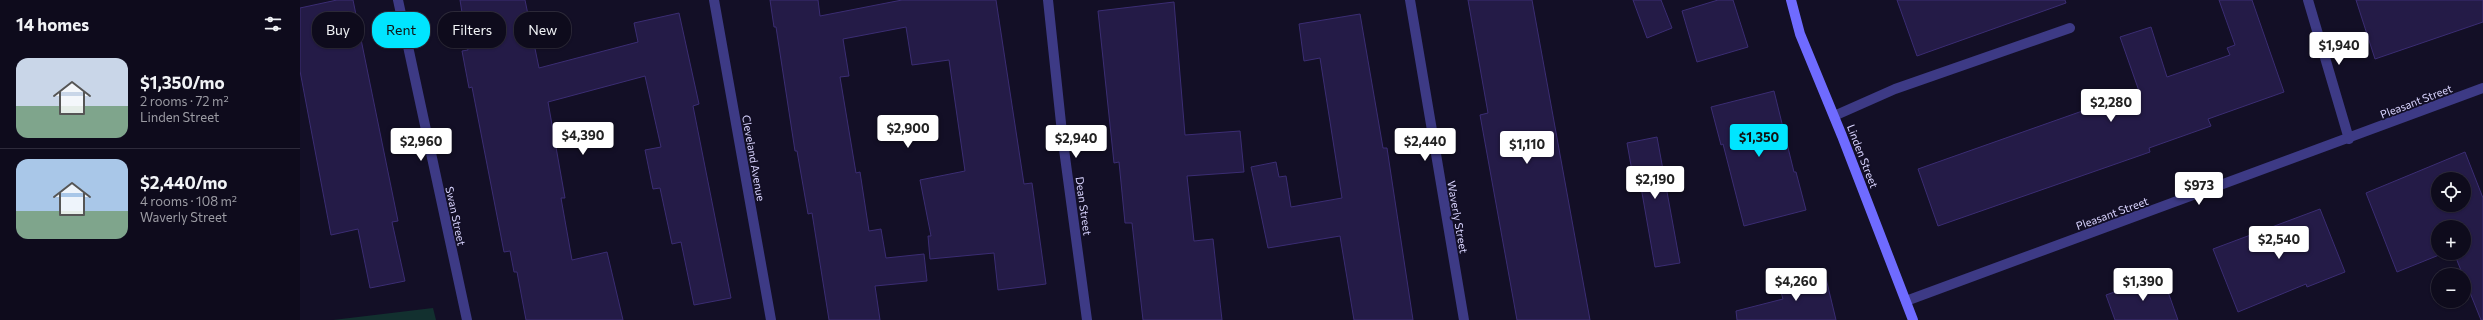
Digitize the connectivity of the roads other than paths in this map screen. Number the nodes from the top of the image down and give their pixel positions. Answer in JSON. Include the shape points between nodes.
{"nodes":[{"id":1,"x":398,"y":0,"type":"edge"},
{"id":2,"x":714,"y":0,"type":"edge"},
{"id":3,"x":1048,"y":0,"type":"edge"},
{"id":4,"x":1410,"y":0,"type":"edge"},
{"id":5,"x":1791,"y":0,"type":"edge"},
{"id":6,"x":2308,"y":0,"type":"edge"},
{"id":7,"x":2070,"y":28,"type":"dead end"},
{"id":8,"x":2483,"y":88,"type":"edge"},
{"id":9,"x":1834,"y":116,"type":"junction"},
{"id":10,"x":2349,"y":139,"type":"junction"},
{"id":11,"x":1906,"y":301,"type":"junction"},
{"id":12,"x":467,"y":320,"type":"edge"},
{"id":13,"x":771,"y":320,"type":"edge"},
{"id":14,"x":1087,"y":320,"type":"edge"},
{"id":15,"x":1464,"y":320,"type":"edge"},
{"id":16,"x":1913,"y":320,"type":"edge"}],
"edges":[{"from":1,"to":12,"type":"street","name":"Swan Street"},
{"from":2,"to":13,"type":"street","name":"Cleveland Avenue"},
{"from":3,"to":14,"type":"street","name":"Dean Street","via":[[1063,142]]},
{"from":4,"to":15,"type":"street","name":"Waverly Street"},
{"from":5,"to":9,"type":"street","name":"Linden Street","via":[[1800,34]]},
{"from":6,"to":10,"type":"street"},
{"from":7,"to":9,"type":"street","via":[[1895,89]]},
{"from":8,"to":10,"type":"street","name":"Pleasant Street"},
{"from":9,"to":11,"type":"street","name":"Linden Street"},
{"from":10,"to":11,"type":"street","name":"Pleasant Street"},
{"from":11,"to":16,"type":"street","name":"Linden Street"}]}
